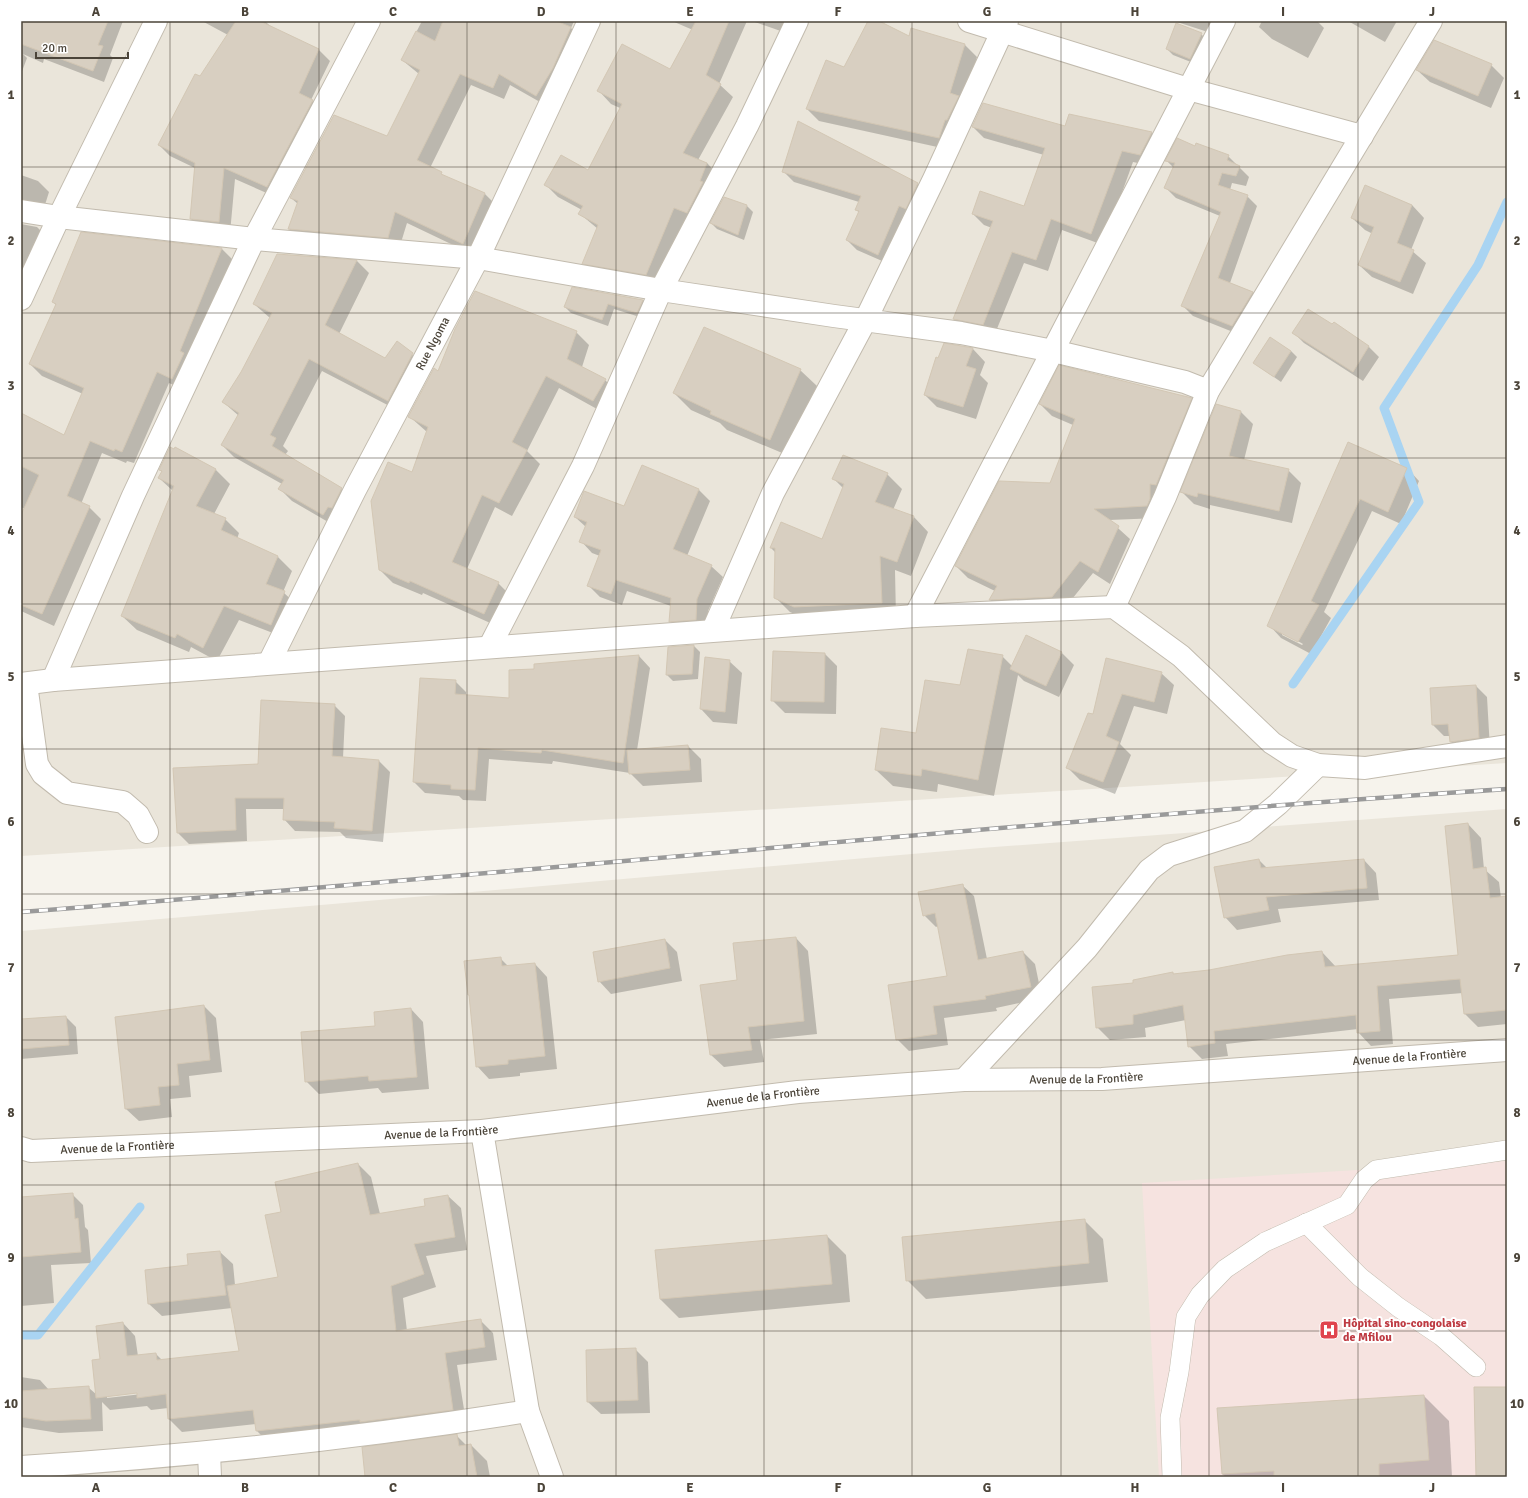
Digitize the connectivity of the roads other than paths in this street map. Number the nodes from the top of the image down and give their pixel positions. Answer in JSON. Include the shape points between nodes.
{"nodes":[{"id":1,"x":156,"y":21,"type":"edge"},
{"id":2,"x":369,"y":21,"type":"edge"},
{"id":3,"x":589,"y":21,"type":"edge"},
{"id":4,"x":797,"y":21,"type":"edge"},
{"id":5,"x":968,"y":21,"type":"edge"},
{"id":6,"x":1224,"y":21,"type":"edge"},
{"id":7,"x":1431,"y":21,"type":"edge"},
{"id":8,"x":1004,"y":26,"type":"edge"},
{"id":9,"x":1188,"y":89,"type":"junction"},
{"id":10,"x":1362,"y":136,"type":"junction"},
{"id":11,"x":21,"y":211,"type":"edge"},
{"id":12,"x":59,"y":217,"type":"junction"},
{"id":13,"x":254,"y":240,"type":"junction"},
{"id":14,"x":478,"y":258,"type":"junction"},
{"id":15,"x":661,"y":290,"type":"junction"},
{"id":16,"x":21,"y":299,"type":"edge"},
{"id":17,"x":866,"y":319,"type":"junction"},
{"id":18,"x":1054,"y":351,"type":"junction"},
{"id":19,"x":1208,"y":391,"type":"junction"},
{"id":20,"x":1114,"y":607,"type":"junction"},
{"id":21,"x":915,"y":616,"type":"junction"},
{"id":22,"x":713,"y":630,"type":"junction"},
{"id":23,"x":490,"y":646,"type":"junction"},
{"id":24,"x":270,"y":663,"type":"junction"},
{"id":25,"x":52,"y":680,"type":"junction"},
{"id":26,"x":24,"y":684,"type":"edge"},
{"id":27,"x":1507,"y":746,"type":"edge"},
{"id":28,"x":1318,"y":764,"type":"junction"},
{"id":29,"x":147,"y":832,"type":"dead end"},
{"id":30,"x":1507,"y":1050,"type":"edge"},
{"id":31,"x":964,"y":1080,"type":"junction"},
{"id":32,"x":482,"y":1131,"type":"junction"},
{"id":33,"x":21,"y":1148,"type":"edge"},
{"id":34,"x":1507,"y":1150,"type":"edge"},
{"id":35,"x":1306,"y":1223,"type":"junction"},
{"id":36,"x":1476,"y":1367,"type":"dead end"},
{"id":37,"x":528,"y":1411,"type":"junction"},
{"id":38,"x":209,"y":1453,"type":"junction"},
{"id":39,"x":21,"y":1467,"type":"edge"},
{"id":40,"x":210,"y":1477,"type":"edge"},
{"id":41,"x":552,"y":1477,"type":"edge"},
{"id":42,"x":1172,"y":1477,"type":"edge"}],
"edges":[{"from":1,"to":12,"type":"street"},
{"from":2,"to":13,"type":"street"},
{"from":3,"to":14,"type":"street","name":"Rue Ngoma"},
{"from":4,"to":15,"type":"street","via":[[747,126]]},
{"from":5,"to":8,"type":"street"},
{"from":6,"to":9,"type":"street"},
{"from":7,"to":10,"type":"street"},
{"from":8,"to":9,"type":"street"},
{"from":8,"to":17,"type":"street","via":[[934,180]]},
{"from":9,"to":10,"type":"street"},
{"from":9,"to":18,"type":"street"},
{"from":10,"to":19,"type":"street"},
{"from":11,"to":12,"type":"street"},
{"from":12,"to":13,"type":"street"},
{"from":12,"to":16,"type":"street"},
{"from":13,"to":14,"type":"street"},
{"from":13,"to":25,"type":"street","via":[[133,496]]},
{"from":14,"to":15,"type":"street"},
{"from":14,"to":24,"type":"street","name":"Rue Ngoma","via":[[355,490]]},
{"from":15,"to":17,"type":"street"},
{"from":15,"to":23,"type":"street","via":[[583,466]]},
{"from":17,"to":18,"type":"street","via":[[961,333]]},
{"from":17,"to":22,"type":"street","via":[[773,494]]},
{"from":18,"to":19,"type":"street","via":[[1185,382]]},
{"from":18,"to":21,"type":"street"},
{"from":19,"to":20,"type":"street","via":[[1165,498]]},
{"from":20,"to":21,"type":"street"},
{"from":20,"to":28,"type":"street","via":[[1181,656],[1272,742],[1292,756]]},
{"from":21,"to":22,"type":"street"},
{"from":22,"to":23,"type":"street"},
{"from":23,"to":24,"type":"street"},
{"from":24,"to":25,"type":"street"},
{"from":25,"to":26,"type":"street"},
{"from":26,"to":29,"type":"street","via":[[37,764],[43,774],[68,793],[123,802],[138,815]]},
{"from":27,"to":28,"type":"street","via":[[1365,768]]},
{"from":28,"to":31,"type":"street","via":[[1278,804],[1245,831],[1169,855],[1149,870],[1087,948]]},
{"from":30,"to":31,"type":"street","name":"Avenue de la Frontière","via":[[1102,1079]]},
{"from":31,"to":32,"type":"street","name":"Avenue de la Frontière","via":[[798,1092]]},
{"from":32,"to":33,"type":"street","name":"Avenue de la Frontière","via":[[31,1152]]},
{"from":32,"to":37,"type":"street"},
{"from":34,"to":35,"type":"lane","via":[[1376,1170],[1364,1180],[1347,1205]]},
{"from":35,"to":36,"type":"lane","via":[[1360,1277],[1441,1336]]},
{"from":35,"to":42,"type":"lane","via":[[1265,1242],[1225,1269],[1200,1295],[1186,1317],[1170,1418]]},
{"from":37,"to":38,"type":"street","via":[[433,1426]]},
{"from":37,"to":41,"type":"street"},
{"from":38,"to":39,"type":"street"},
{"from":38,"to":40,"type":"street"}]}
